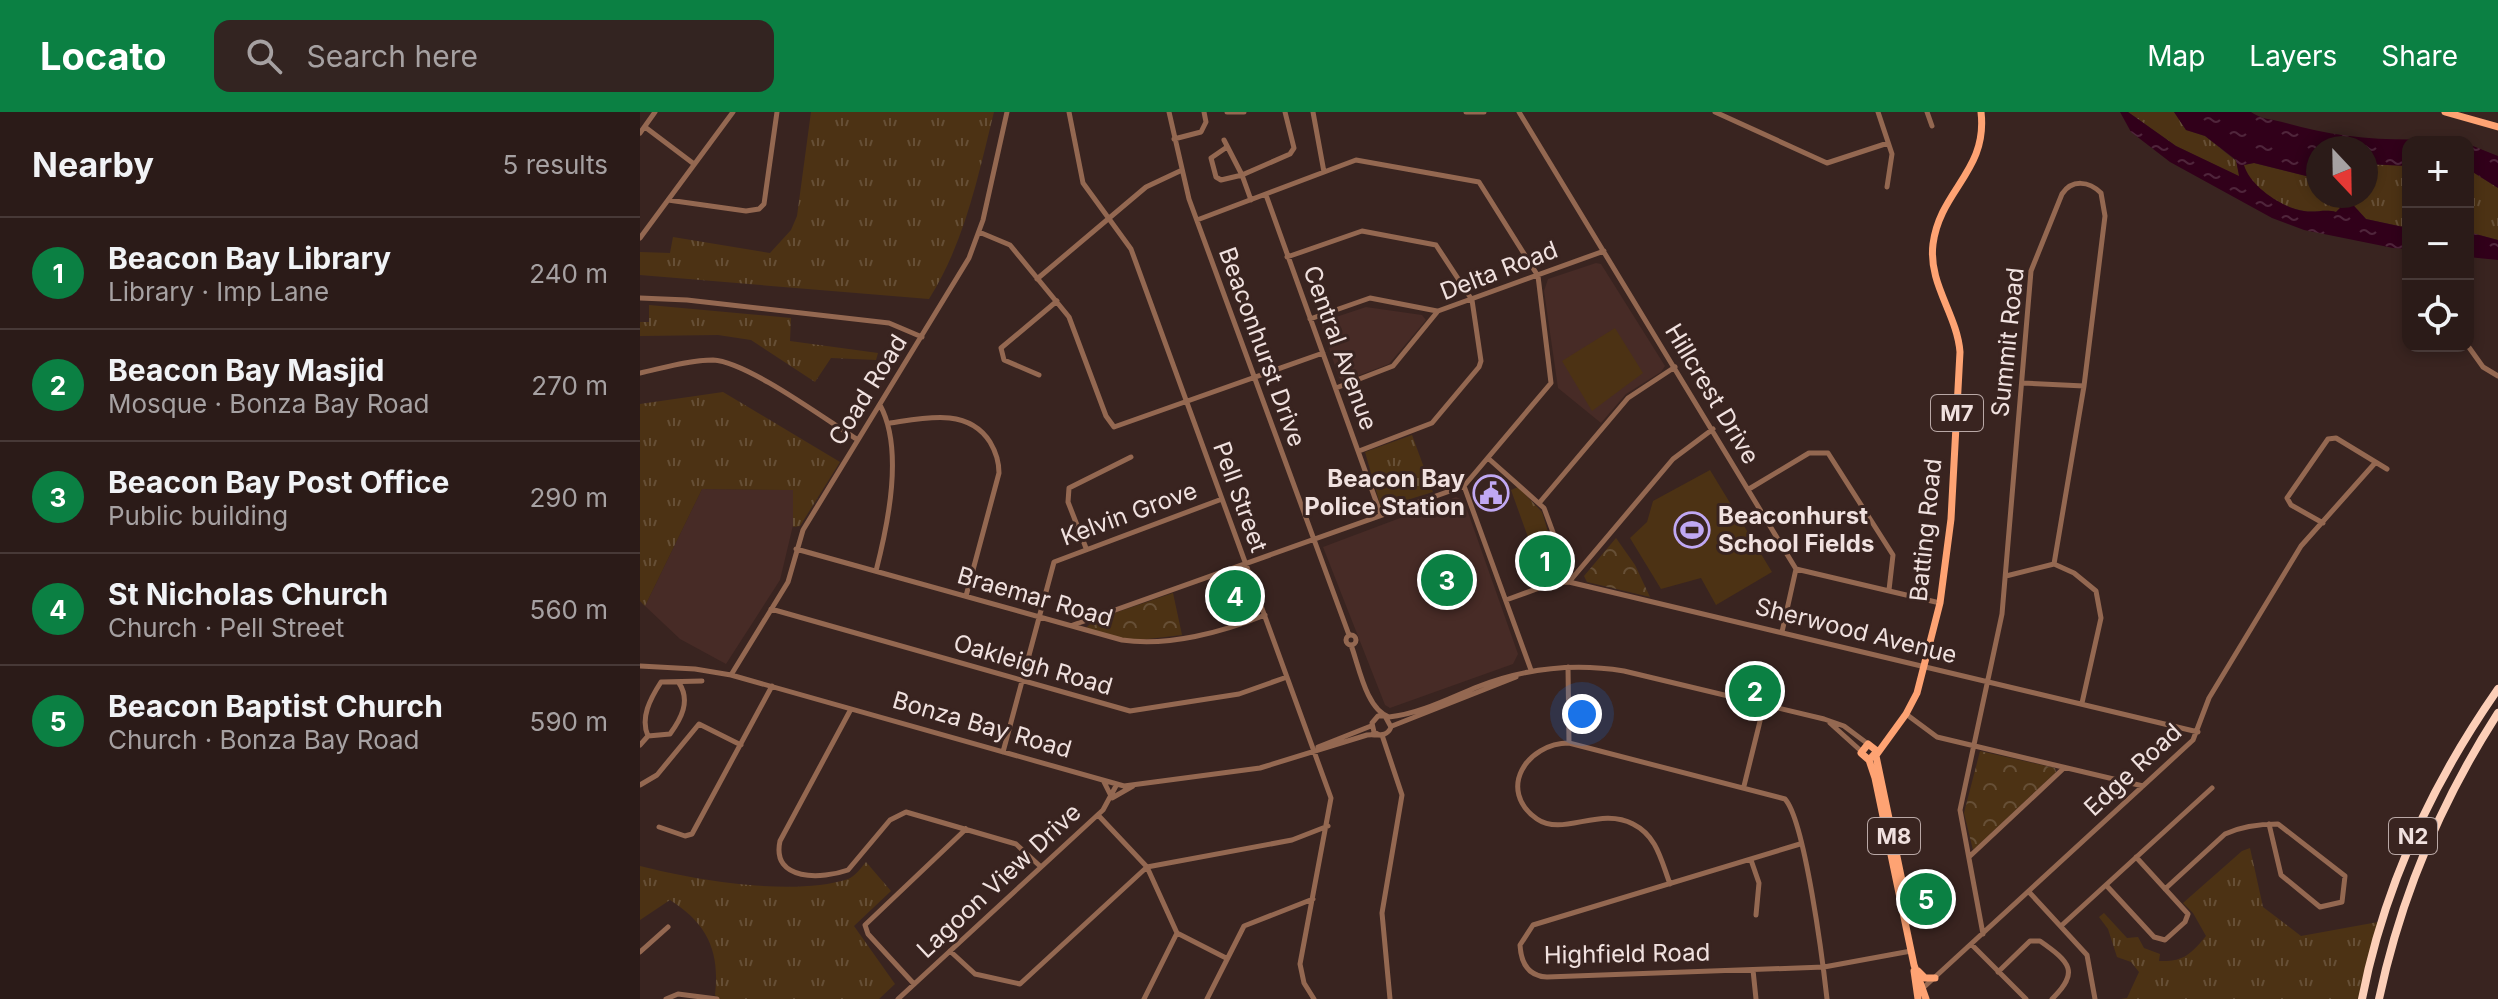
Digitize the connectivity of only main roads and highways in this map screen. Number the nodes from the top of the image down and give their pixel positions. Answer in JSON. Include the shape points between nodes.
{"nodes":[{"id":1,"x":1981,"y":112,"type":"edge"},
{"id":2,"x":2445,"y":112,"type":"edge"},
{"id":3,"x":2498,"y":127,"type":"edge"},
{"id":4,"x":2498,"y":689,"type":"edge"},
{"id":5,"x":2498,"y":713,"type":"edge"},
{"id":6,"x":1899,"y":722,"type":"junction"},
{"id":7,"x":1870,"y":744,"type":"junction"},
{"id":8,"x":1874,"y":757,"type":"junction"},
{"id":9,"x":1915,"y":968,"type":"junction"},
{"id":10,"x":1935,"y":978,"type":"road end"},
{"id":11,"x":1919,"y":994,"type":"edge"},
{"id":12,"x":2362,"y":999,"type":"edge"},
{"id":13,"x":2379,"y":999,"type":"edge"}],
"edges":[{"from":1,"to":6,"type":"main road","name":"Batting Road","number":"M7","via":[[1979,153],[1945,205],[1934,241],[1934,273],[1960,352],[1951,519],[1925,666]]},
{"from":2,"to":3,"type":"main road"},
{"from":4,"to":12,"type":"highway","number":"N2","via":[[2447,768],[2414,835]]},
{"from":5,"to":13,"type":"highway","number":"N2","via":[[2460,774],[2423,850]]},
{"from":6,"to":7,"type":"main road","name":"Batting Road"},
{"from":6,"to":8,"type":"main road","name":"Batting Road"},
{"from":7,"to":8,"type":"main road"},
{"from":7,"to":8,"type":"main road","name":"Batting Road","via":[[1861,751]]},
{"from":8,"to":9,"type":"main road","number":"M8"},
{"from":9,"to":10,"type":"main road","via":[[1923,977]]},
{"from":9,"to":11,"type":"main road","number":"M8"}]}
